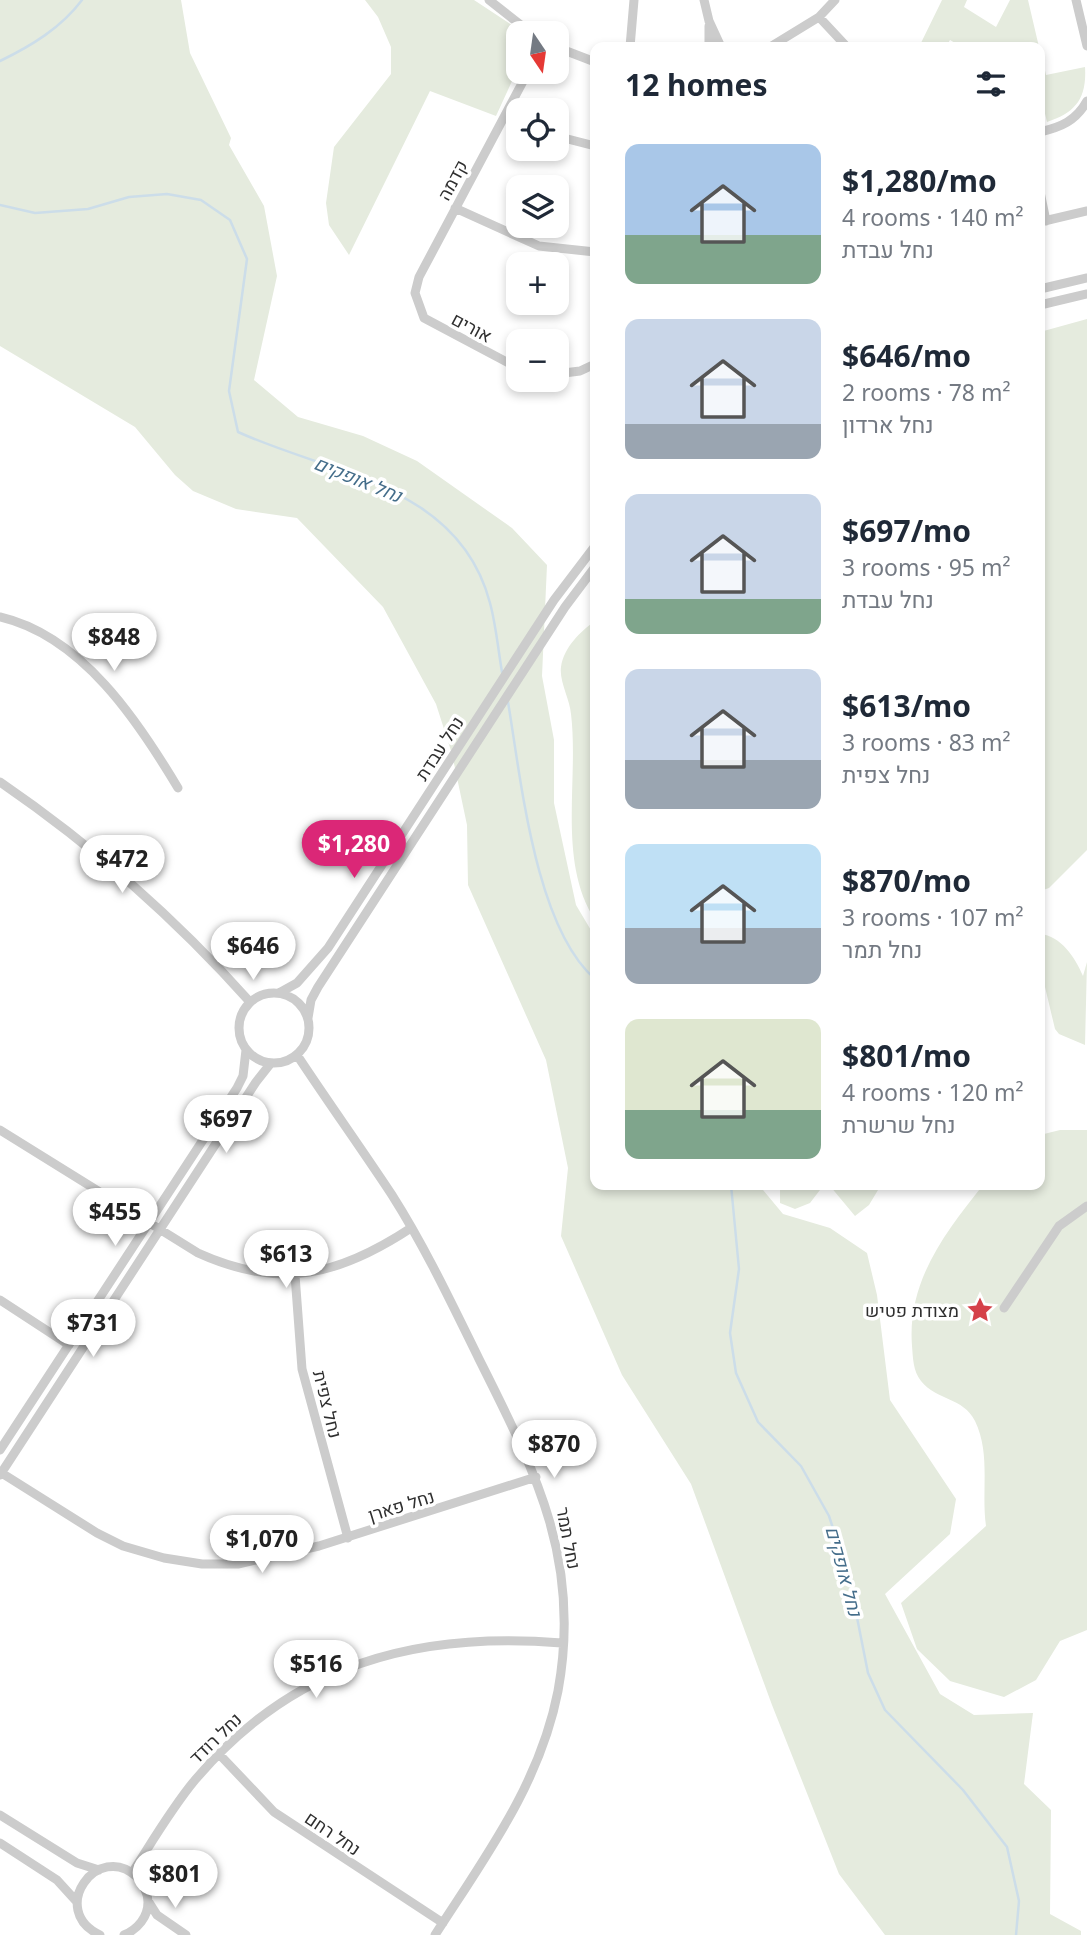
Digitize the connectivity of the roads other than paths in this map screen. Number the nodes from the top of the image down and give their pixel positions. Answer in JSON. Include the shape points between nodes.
{"nodes":[{"id":1,"x":489,"y":0,"type":"edge"},
{"id":2,"x":634,"y":0,"type":"edge"},
{"id":3,"x":704,"y":0,"type":"edge"},
{"id":4,"x":835,"y":0,"type":"edge"},
{"id":5,"x":1076,"y":0,"type":"edge"},
{"id":6,"x":819,"y":17,"type":"junction"},
{"id":7,"x":516,"y":21,"type":"edge"},
{"id":8,"x":709,"y":21,"type":"junction"},
{"id":9,"x":631,"y":42,"type":"edge"},
{"id":10,"x":709,"y":42,"type":"edge"},
{"id":11,"x":719,"y":42,"type":"edge"},
{"id":12,"x":778,"y":42,"type":"edge"},
{"id":13,"x":842,"y":42,"type":"edge"},
{"id":14,"x":1087,"y":45,"type":"edge"},
{"id":15,"x":569,"y":52,"type":"edge"},
{"id":16,"x":590,"y":60,"type":"edge"},
{"id":17,"x":522,"y":84,"type":"edge"},
{"id":18,"x":1087,"y":101,"type":"edge"},
{"id":19,"x":505,"y":115,"type":"joint"},
{"id":20,"x":1045,"y":130,"type":"edge"},
{"id":21,"x":569,"y":139,"type":"edge"},
{"id":22,"x":590,"y":145,"type":"edge"},
{"id":23,"x":455,"y":208,"type":"junction"},
{"id":24,"x":1087,"y":211,"type":"edge"},
{"id":25,"x":1045,"y":221,"type":"edge"},
{"id":26,"x":590,"y":251,"type":"edge"},
{"id":27,"x":1087,"y":278,"type":"edge"},
{"id":28,"x":1045,"y":288,"type":"edge"},
{"id":29,"x":1087,"y":294,"type":"edge"},
{"id":30,"x":1045,"y":304,"type":"edge"},
{"id":31,"x":418,"y":307,"type":"joint"},
{"id":32,"x":506,"y":362,"type":"edge"},
{"id":33,"x":590,"y":365,"type":"edge"},
{"id":34,"x":569,"y":371,"type":"edge"},
{"id":35,"x":590,"y":553,"type":"edge"},
{"id":36,"x":590,"y":574,"type":"edge"},
{"id":37,"x":0,"y":617,"type":"edge"},
{"id":38,"x":0,"y":782,"type":"edge"},
{"id":39,"x":178,"y":788,"type":"dead end"},
{"id":40,"x":279,"y":993,"type":"junction"},
{"id":41,"x":250,"y":1002,"type":"junction"},
{"id":42,"x":308,"y":1018,"type":"junction"},
{"id":43,"x":246,"y":1050,"type":"junction"},
{"id":44,"x":297,"y":1055,"type":"junction"},
{"id":45,"x":271,"y":1063,"type":"junction"},
{"id":46,"x":2,"y":1135,"type":"edge"},
{"id":47,"x":1087,"y":1206,"type":"edge"},
{"id":48,"x":149,"y":1223,"type":"junction"},
{"id":49,"x":411,"y":1228,"type":"junction"},
{"id":50,"x":160,"y":1230,"type":"junction"},
{"id":51,"x":295,"y":1275,"type":"junction"},
{"id":52,"x":0,"y":1300,"type":"edge"},
{"id":53,"x":1004,"y":1308,"type":"dead end"},
{"id":54,"x":69,"y":1345,"type":"junction"},
{"id":55,"x":0,"y":1450,"type":"edge"},
{"id":56,"x":0,"y":1473,"type":"edge"},
{"id":57,"x":536,"y":1477,"type":"junction"},
{"id":58,"x":348,"y":1538,"type":"junction"},
{"id":59,"x":562,"y":1643,"type":"junction"},
{"id":60,"x":219,"y":1754,"type":"junction"},
{"id":61,"x":0,"y":1815,"type":"edge"},
{"id":62,"x":0,"y":1843,"type":"edge"},
{"id":63,"x":99,"y":1870,"type":"junction"},
{"id":64,"x":132,"y":1873,"type":"junction"},
{"id":65,"x":148,"y":1901,"type":"junction"},
{"id":66,"x":77,"y":1902,"type":"junction"},
{"id":67,"x":443,"y":1923,"type":"junction"},
{"id":68,"x":95,"y":1934,"type":"edge"},
{"id":69,"x":126,"y":1935,"type":"edge"},
{"id":70,"x":186,"y":1935,"type":"edge"},
{"id":71,"x":435,"y":1935,"type":"edge"}],
"edges":[{"from":1,"to":7,"type":"street"},
{"from":2,"to":9,"type":"street"},
{"from":3,"to":8,"type":"street"},
{"from":4,"to":6,"type":"street"},
{"from":5,"to":14,"type":"street"},
{"from":6,"to":12,"type":"street"},
{"from":6,"to":13,"type":"street"},
{"from":8,"to":10,"type":"street"},
{"from":8,"to":11,"type":"street"},
{"from":15,"to":16,"type":"street"},
{"from":17,"to":19,"type":"street","name":"קדמה"},
{"from":18,"to":20,"type":"street","via":[[1070,122]]},
{"from":19,"to":23,"type":"street","name":"קדמה"},
{"from":21,"to":22,"type":"street"},
{"from":23,"to":26,"type":"street","via":[[539,246]]},
{"from":23,"to":31,"type":"street","name":"קדמה","via":[[419,277]]},
{"from":24,"to":25,"type":"street"},
{"from":27,"to":28,"type":"street"},
{"from":29,"to":30,"type":"street"},
{"from":31,"to":32,"type":"street","name":"אורים","via":[[424,318]]},
{"from":33,"to":34,"type":"street"},
{"from":35,"to":40,"type":"street","name":"נחל עבדת","via":[[314,968]]},
{"from":36,"to":42,"type":"street","name":"נחל עבדת","via":[[318,987]]},
{"from":37,"to":39,"type":"street","via":[[48,640],[94,673],[139,724]]},
{"from":38,"to":41,"type":"street","via":[[127,879]]},
{"from":40,"to":41,"type":"street"},
{"from":40,"to":42,"type":"street","via":[[297,1001]]},
{"from":41,"to":43,"type":"street","via":[[239,1020]]},
{"from":42,"to":44,"type":"street","via":[[308,1038]]},
{"from":43,"to":45,"type":"street"},
{"from":43,"to":48,"type":"street","via":[[237,1088]]},
{"from":44,"to":45,"type":"street"},
{"from":44,"to":49,"type":"street","name":"נחל תמר"},
{"from":45,"to":50,"type":"street"},
{"from":46,"to":48,"type":"street"},
{"from":47,"to":53,"type":"street","via":[[1059,1226]]},
{"from":48,"to":50,"type":"street"},
{"from":48,"to":54,"type":"street"},
{"from":49,"to":51,"type":"street","via":[[351,1263]]},
{"from":49,"to":57,"type":"street","name":"נחל תמר"},
{"from":50,"to":51,"type":"street","via":[[228,1267]]},
{"from":50,"to":56,"type":"street"},
{"from":51,"to":58,"type":"street","name":"נחל צפית","via":[[302,1369]]},
{"from":52,"to":54,"type":"street"},
{"from":54,"to":55,"type":"street"},
{"from":56,"to":58,"type":"street","name":"נחל פארן","via":[[96,1533],[164,1558],[238,1564]]},
{"from":57,"to":58,"type":"street","name":"נחל פארן"},
{"from":57,"to":59,"type":"street","name":"נחל תמר","via":[[555,1534]]},
{"from":59,"to":60,"type":"street","name":"נחל רודד","via":[[454,1642],[382,1656],[301,1690]]},
{"from":59,"to":67,"type":"street","name":"נחל תמר","via":[[558,1690],[532,1776],[495,1844]]},
{"from":60,"to":64,"type":"street","name":"נחל רודד","via":[[174,1806]]},
{"from":60,"to":67,"type":"street","name":"נחל רחם","via":[[274,1812]]},
{"from":61,"to":63,"type":"street","via":[[77,1863]]},
{"from":62,"to":66,"type":"street","via":[[57,1880]]},
{"from":63,"to":64,"type":"street","via":[[122,1868]]},
{"from":63,"to":66,"type":"street","via":[[83,1883]]},
{"from":64,"to":65,"type":"street"},
{"from":65,"to":69,"type":"street","via":[[142,1921]]},
{"from":65,"to":70,"type":"street","via":[[158,1915]]},
{"from":66,"to":68,"type":"street","via":[[81,1919]]},
{"from":67,"to":71,"type":"street","name":"נחל תמר"}]}
